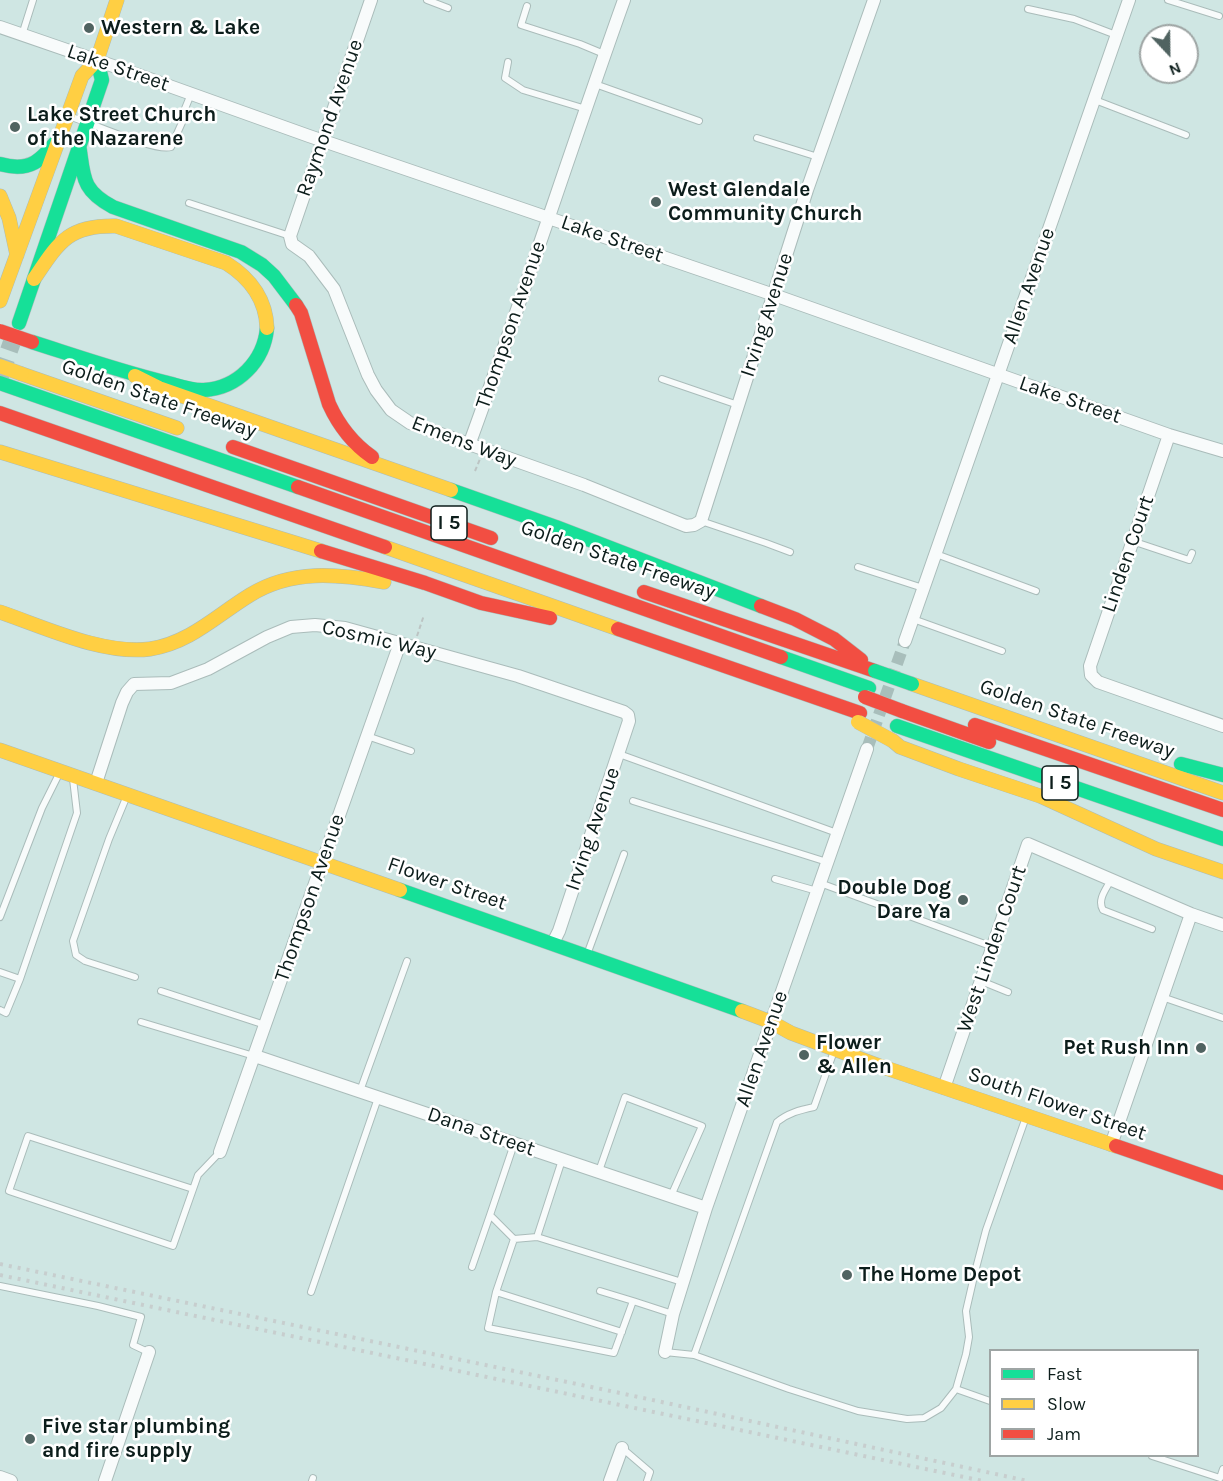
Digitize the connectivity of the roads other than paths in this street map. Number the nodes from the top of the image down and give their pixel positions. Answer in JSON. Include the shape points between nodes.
{"nodes":[{"id":1,"x":33,"y":0,"type":"edge"},
{"id":2,"x":117,"y":0,"type":"edge"},
{"id":3,"x":371,"y":0,"type":"edge"},
{"id":4,"x":427,"y":0,"type":"edge"},
{"id":5,"x":624,"y":0,"type":"edge"},
{"id":6,"x":874,"y":0,"type":"edge"},
{"id":7,"x":1129,"y":0,"type":"edge"},
{"id":8,"x":1168,"y":0,"type":"edge"},
{"id":9,"x":526,"y":6,"type":"dead end"},
{"id":10,"x":448,"y":8,"type":"dead end"},
{"id":11,"x":1028,"y":9,"type":"dead end"},
{"id":12,"x":1219,"y":16,"type":"dead end"},
{"id":13,"x":0,"y":27,"type":"edge"},
{"id":14,"x":22,"y":35,"type":"junction"},
{"id":15,"x":1117,"y":36,"type":"junction"},
{"id":16,"x":604,"y":54,"type":"junction"},
{"id":17,"x":97,"y":60,"type":"junction"},
{"id":18,"x":508,"y":62,"type":"dead end"},
{"id":19,"x":594,"y":84,"type":"junction"},
{"id":20,"x":191,"y":93,"type":"junction"},
{"id":21,"x":1095,"y":100,"type":"junction"},
{"id":22,"x":586,"y":109,"type":"junction"},
{"id":23,"x":68,"y":116,"type":"junction"},
{"id":24,"x":699,"y":121,"type":"dead end"},
{"id":25,"x":88,"y":122,"type":"junction"},
{"id":26,"x":1186,"y":135,"type":"dead end"},
{"id":27,"x":61,"y":136,"type":"junction"},
{"id":28,"x":757,"y":138,"type":"dead end"},
{"id":29,"x":322,"y":140,"type":"junction"},
{"id":30,"x":79,"y":144,"type":"junction"},
{"id":31,"x":819,"y":157,"type":"junction"},
{"id":32,"x":0,"y":164,"type":"edge"},
{"id":33,"x":0,"y":196,"type":"edge"},
{"id":34,"x":189,"y":203,"type":"dead end"},
{"id":35,"x":548,"y":217,"type":"junction"},
{"id":36,"x":290,"y":236,"type":"junction"},
{"id":37,"x":16,"y":255,"type":"junction"},
{"id":38,"x":34,"y":279,"type":"junction"},
{"id":39,"x":774,"y":295,"type":"junction"},
{"id":40,"x":0,"y":302,"type":"edge"},
{"id":41,"x":19,"y":323,"type":"tunnel mouth"},
{"id":42,"x":0,"y":331,"type":"edge"},
{"id":43,"x":0,"y":366,"type":"edge"},
{"id":44,"x":998,"y":375,"type":"junction"},
{"id":45,"x":135,"y":376,"type":"junction"},
{"id":46,"x":662,"y":379,"type":"dead end"},
{"id":47,"x":0,"y":383,"type":"edge"},
{"id":48,"x":10,"y":396,"type":"edge"},
{"id":49,"x":738,"y":405,"type":"junction"},
{"id":50,"x":4,"y":415,"type":"edge"},
{"id":51,"x":190,"y":432,"type":"dead end"},
{"id":52,"x":1169,"y":435,"type":"junction"},
{"id":53,"x":224,"y":444,"type":"dead end"},
{"id":54,"x":469,"y":445,"type":"junction"},
{"id":55,"x":1223,"y":451,"type":"edge"},
{"id":56,"x":0,"y":452,"type":"edge"},
{"id":57,"x":403,"y":473,"type":"junction"},
{"id":58,"x":698,"y":523,"type":"junction"},
{"id":59,"x":1132,"y":541,"type":"junction"},
{"id":60,"x":504,"y":543,"type":"dead end"},
{"id":61,"x":790,"y":552,"type":"dead end"},
{"id":62,"x":1192,"y":553,"type":"dead end"},
{"id":63,"x":935,"y":554,"type":"junction"},
{"id":64,"x":858,"y":567,"type":"dead end"},
{"id":65,"x":923,"y":588,"type":"junction"},
{"id":66,"x":636,"y":589,"type":"dead end"},
{"id":67,"x":442,"y":590,"type":"junction"},
{"id":68,"x":1036,"y":591,"type":"dead end"},
{"id":69,"x":0,"y":612,"type":"edge"},
{"id":70,"x":913,"y":618,"type":"junction"},
{"id":71,"x":637,"y":636,"type":"junction"},
{"id":72,"x":905,"y":641,"type":"tunnel mouth"},
{"id":73,"x":400,"y":643,"type":"junction"},
{"id":74,"x":1002,"y":651,"type":"dead end"},
{"id":75,"x":875,"y":671,"type":"junction"},
{"id":76,"x":904,"y":706,"type":"junction"},
{"id":77,"x":628,"y":715,"type":"joint"},
{"id":78,"x":859,"y":718,"type":"junction"},
{"id":79,"x":1223,"y":726,"type":"edge"},
{"id":80,"x":367,"y":736,"type":"junction"},
{"id":81,"x":867,"y":749,"type":"tunnel mouth"},
{"id":82,"x":0,"y":750,"type":"edge"},
{"id":83,"x":411,"y":751,"type":"dead end"},
{"id":84,"x":619,"y":754,"type":"junction"},
{"id":85,"x":1146,"y":765,"type":"junction"},
{"id":86,"x":67,"y":773,"type":"junction"},
{"id":87,"x":1223,"y":775,"type":"edge"},
{"id":88,"x":96,"y":783,"type":"junction"},
{"id":89,"x":1223,"y":793,"type":"edge"},
{"id":90,"x":127,"y":794,"type":"junction"},
{"id":91,"x":633,"y":801,"type":"dead end"},
{"id":92,"x":1223,"y":810,"type":"edge"},
{"id":93,"x":1223,"y":824,"type":"edge"},
{"id":94,"x":837,"y":833,"type":"junction"},
{"id":95,"x":1223,"y":839,"type":"edge"},
{"id":96,"x":624,"y":854,"type":"dead end"},
{"id":97,"x":827,"y":862,"type":"junction"},
{"id":98,"x":322,"y":863,"type":"junction"},
{"id":99,"x":1223,"y":873,"type":"edge"},
{"id":100,"x":775,"y":879,"type":"dead end"},
{"id":101,"x":1111,"y":879,"type":"junction"},
{"id":102,"x":818,"y":887,"type":"junction"},
{"id":103,"x":1191,"y":914,"type":"junction"},
{"id":104,"x":0,"y":917,"type":"edge"},
{"id":105,"x":1223,"y":925,"type":"edge"},
{"id":106,"x":1152,"y":929,"type":"dead end"},
{"id":107,"x":553,"y":943,"type":"junction"},
{"id":108,"x":987,"y":945,"type":"junction"},
{"id":109,"x":587,"y":956,"type":"junction"},
{"id":110,"x":407,"y":961,"type":"dead end"},
{"id":111,"x":0,"y":972,"type":"edge"},
{"id":112,"x":135,"y":977,"type":"dead end"},
{"id":113,"x":20,"y":979,"type":"junction"},
{"id":114,"x":981,"y":981,"type":"junction"},
{"id":115,"x":161,"y":991,"type":"dead end"},
{"id":116,"x":1008,"y":992,"type":"dead end"},
{"id":117,"x":1162,"y":997,"type":"junction"},
{"id":118,"x":0,"y":1010,"type":"edge"},
{"id":119,"x":1223,"y":1018,"type":"edge"},
{"id":120,"x":141,"y":1022,"type":"dead end"},
{"id":121,"x":771,"y":1022,"type":"junction"},
{"id":122,"x":266,"y":1025,"type":"junction"},
{"id":123,"x":834,"y":1049,"type":"junction"},
{"id":124,"x":255,"y":1056,"type":"junction"},
{"id":125,"x":876,"y":1065,"type":"joint"},
{"id":126,"x":944,"y":1088,"type":"junction"},
{"id":127,"x":360,"y":1091,"type":"junction"},
{"id":128,"x":378,"y":1098,"type":"junction"},
{"id":129,"x":1026,"y":1116,"type":"junction"},
{"id":130,"x":514,"y":1144,"type":"junction"},
{"id":131,"x":1111,"y":1145,"type":"junction"},
{"id":132,"x":219,"y":1152,"type":"joint"},
{"id":133,"x":562,"y":1160,"type":"junction"},
{"id":134,"x":599,"y":1172,"type":"junction"},
{"id":135,"x":1223,"y":1183,"type":"edge"},
{"id":136,"x":193,"y":1189,"type":"junction"},
{"id":137,"x":671,"y":1196,"type":"junction"},
{"id":138,"x":706,"y":1208,"type":"junction"},
{"id":139,"x":490,"y":1215,"type":"junction"},
{"id":140,"x":537,"y":1237,"type":"junction"},
{"id":141,"x":514,"y":1239,"type":"junction"},
{"id":142,"x":472,"y":1267,"type":"dead end"},
{"id":143,"x":682,"y":1282,"type":"junction"},
{"id":144,"x":0,"y":1286,"type":"edge"},
{"id":145,"x":600,"y":1291,"type":"dead end"},
{"id":146,"x":310,"y":1292,"type":"dead end"},
{"id":147,"x":496,"y":1292,"type":"junction"},
{"id":148,"x":633,"y":1301,"type":"junction"},
{"id":149,"x":673,"y":1314,"type":"junction"},
{"id":150,"x":622,"y":1332,"type":"junction"},
{"id":151,"x":149,"y":1352,"type":"joint"},
{"id":152,"x":666,"y":1352,"type":"joint"},
{"id":153,"x":694,"y":1355,"type":"junction"},
{"id":154,"x":956,"y":1389,"type":"junction"},
{"id":155,"x":989,"y":1401,"type":"edge"},
{"id":156,"x":622,"y":1448,"type":"joint"},
{"id":157,"x":1158,"y":1457,"type":"edge"},
{"id":158,"x":1223,"y":1469,"type":"edge"},
{"id":159,"x":0,"y":1477,"type":"edge"},
{"id":160,"x":11,"y":1481,"type":"edge"},
{"id":161,"x":105,"y":1481,"type":"edge"},
{"id":162,"x":610,"y":1481,"type":"edge"},
{"id":163,"x":647,"y":1481,"type":"edge"}],
"edges":[{"from":1,"to":14,"type":"lane"},
{"from":2,"to":17,"type":"main road"},
{"from":3,"to":29,"type":"street","name":"Raymond Avenue"},
{"from":4,"to":10,"type":"lane"},
{"from":5,"to":16,"type":"street","name":"Thompson Avenue"},
{"from":6,"to":31,"type":"street","name":"Irving Avenue"},
{"from":7,"to":15,"type":"street","name":"Allen Avenue"},
{"from":8,"to":12,"type":"lane"},
{"from":9,"to":16,"type":"lane","via":[[521,24]]},
{"from":11,"to":15,"type":"lane","via":[[1074,19]]},
{"from":13,"to":14,"type":"street","name":"Lake Street"},
{"from":14,"to":17,"type":"street","name":"Lake Street"},
{"from":15,"to":21,"type":"street","name":"Allen Avenue"},
{"from":16,"to":19,"type":"street","name":"Thompson Avenue"},
{"from":17,"to":20,"type":"street","name":"Lake Street"},
{"from":17,"to":23,"type":"main road","via":[[82,76]]},
{"from":17,"to":25,"type":"main road","via":[[102,80]]},
{"from":18,"to":22,"type":"lane","via":[[505,78],[524,90]]},
{"from":19,"to":22,"type":"street","name":"Thompson Avenue"},
{"from":19,"to":24,"type":"lane"},
{"from":20,"to":25,"type":"lane","via":[[171,147],[165,149]]},
{"from":20,"to":29,"type":"street","name":"Lake Street"},
{"from":21,"to":26,"type":"lane"},
{"from":21,"to":44,"type":"street","name":"Allen Avenue"},
{"from":22,"to":35,"type":"street","name":"Thompson Avenue"},
{"from":23,"to":25,"type":"lane"},
{"from":23,"to":27,"type":"main road"},
{"from":25,"to":30,"type":"main road"},
{"from":27,"to":32,"type":"main road","via":[[32,165],[16,168]]},
{"from":27,"to":37,"type":"main road"},
{"from":28,"to":31,"type":"lane"},
{"from":29,"to":35,"type":"street","name":"Lake Street"},
{"from":29,"to":36,"type":"street","name":"Raymond Avenue"},
{"from":30,"to":38,"type":"main road"},
{"from":30,"to":57,"type":"main road","via":[[86,184],[96,198],[241,252],[274,276],[301,313],[335,417],[366,453]]},
{"from":31,"to":39,"type":"street","name":"Irving Avenue"},
{"from":33,"to":37,"type":"main road","via":[[8,212]]},
{"from":34,"to":36,"type":"lane","name":"Emens Way"},
{"from":35,"to":39,"type":"street","name":"Lake Street"},
{"from":35,"to":54,"type":"street","name":"Thompson Avenue"},
{"from":36,"to":54,"type":"street","name":"Emens Way","via":[[292,244],[309,256],[334,289],[368,375],[392,410],[410,423]]},
{"from":37,"to":40,"type":"main road"},
{"from":38,"to":41,"type":"main road"},
{"from":38,"to":45,"type":"main road","via":[[67,236],[79,229],[105,225],[226,263],[250,281],[265,311],[267,326],[262,351],[245,373],[221,387],[203,390]]},
{"from":39,"to":44,"type":"street","name":"Lake Street"},
{"from":39,"to":49,"type":"street","name":"Irving Avenue"},
{"from":42,"to":45,"type":"main road","bridge":true},
{"from":43,"to":51,"type":"main road","name":"Golden State Freeway","bridge":true},
{"from":44,"to":52,"type":"street","name":"Lake Street"},
{"from":44,"to":63,"type":"street","name":"Allen Avenue"},
{"from":45,"to":57,"type":"main road","via":[[159,388]]},
{"from":46,"to":49,"type":"lane"},
{"from":47,"to":48,"type":"main road"},
{"from":48,"to":76,"type":"main road","via":[[226,461]]},
{"from":49,"to":58,"type":"street","name":"Irving Avenue"},
{"from":50,"to":71,"type":"main road","number":"I 5"},
{"from":52,"to":55,"type":"street","name":"Lake Street"},
{"from":52,"to":59,"type":"street","name":"Linden Court"},
{"from":53,"to":60,"type":"main road","name":"Golden State Freeway","number":"I 5"},
{"from":54,"to":58,"type":"street","name":"Emens Way","via":[[686,526]]},
{"from":56,"to":67,"type":"main road"},
{"from":57,"to":75,"type":"main road","via":[[795,619],[834,639]]},
{"from":58,"to":61,"type":"lane"},
{"from":59,"to":62,"type":"lane","via":[[1189,560]]},
{"from":59,"to":79,"type":"street","name":"Linden Court","via":[[1090,666],[1091,675],[1098,682]]},
{"from":63,"to":65,"type":"street","name":"Allen Avenue"},
{"from":63,"to":68,"type":"lane"},
{"from":64,"to":65,"type":"lane"},
{"from":65,"to":70,"type":"street","name":"Allen Avenue"},
{"from":66,"to":75,"type":"main road","name":"Golden State Freeway","number":"I 5"},
{"from":67,"to":69,"type":"main road","via":[[327,574],[296,576],[251,594],[191,636],[167,646],[132,650],[87,642]]},
{"from":67,"to":71,"type":"main road","via":[[481,603]]},
{"from":70,"to":72,"type":"street","name":"Allen Avenue"},
{"from":70,"to":74,"type":"lane"},
{"from":71,"to":78,"type":"main road","number":"I 5","via":[[824,700]]},
{"from":73,"to":77,"type":"street","name":"Cosmic Way","via":[[518,676]]},
{"from":73,"to":80,"type":"street","name":"Thompson Avenue"},
{"from":73,"to":88,"type":"street","name":"Cosmic Way","via":[[345,628],[291,627],[199,673],[171,683],[134,684],[126,692]]},
{"from":75,"to":85,"type":"main road","name":"Golden State Freeway","number":"I 5","bridge":true},
{"from":76,"to":92,"type":"main road"},
{"from":76,"to":93,"type":"main road"},
{"from":77,"to":84,"type":"street","name":"Irving Avenue"},
{"from":78,"to":95,"type":"main road","number":"I 5","via":[[897,726]]},
{"from":78,"to":99,"type":"main road","bridge":true,"via":[[900,747],[1040,796],[1156,849]]},
{"from":80,"to":83,"type":"lane"},
{"from":80,"to":98,"type":"street","name":"Thompson Avenue"},
{"from":81,"to":94,"type":"street","name":"Allen Avenue"},
{"from":82,"to":86,"type":"main road","name":"Flower Street"},
{"from":84,"to":94,"type":"lane"},
{"from":84,"to":107,"type":"street","name":"Irving Avenue"},
{"from":85,"to":87,"type":"main road","via":[[1184,764]]},
{"from":85,"to":89,"type":"main road","name":"Golden State Freeway","number":"I 5"},
{"from":86,"to":88,"type":"main road","name":"Flower Street"},
{"from":86,"to":104,"type":"lane","via":[[42,808]]},
{"from":86,"to":113,"type":"lane","via":[[77,813]]},
{"from":88,"to":90,"type":"main road","name":"Flower Street"},
{"from":90,"to":98,"type":"main road","name":"Flower Street"},
{"from":90,"to":112,"type":"lane","via":[[73,941],[76,955],[84,961]]},
{"from":91,"to":97,"type":"lane"},
{"from":94,"to":97,"type":"street","name":"Allen Avenue"},
{"from":96,"to":109,"type":"lane"},
{"from":97,"to":102,"type":"street","name":"Allen Avenue"},
{"from":98,"to":107,"type":"main road","name":"Flower Street"},
{"from":98,"to":122,"type":"street","name":"Thompson Avenue"},
{"from":100,"to":102,"type":"lane"},
{"from":101,"to":103,"type":"street"},
{"from":101,"to":106,"type":"lane","via":[[1101,901],[1103,910]]},
{"from":101,"to":108,"type":"street","name":"West Linden Court","via":[[1028,844]]},
{"from":102,"to":108,"type":"lane","via":[[849,894]]},
{"from":102,"to":121,"type":"street","name":"Allen Avenue"},
{"from":103,"to":105,"type":"street"},
{"from":103,"to":117,"type":"street"},
{"from":107,"to":109,"type":"main road","name":"Flower Street"},
{"from":108,"to":114,"type":"street","name":"West Linden Court"},
{"from":109,"to":121,"type":"main road","name":"Flower Street"},
{"from":110,"to":127,"type":"lane"},
{"from":111,"to":113,"type":"lane"},
{"from":113,"to":118,"type":"lane","via":[[6,1012]]},
{"from":114,"to":116,"type":"lane"},
{"from":114,"to":126,"type":"street","name":"West Linden Court"},
{"from":115,"to":122,"type":"lane"},
{"from":117,"to":119,"type":"lane"},
{"from":117,"to":131,"type":"street"},
{"from":120,"to":124,"type":"lane"},
{"from":121,"to":123,"type":"main road","name":"Flower Street"},
{"from":121,"to":138,"type":"street","name":"Allen Avenue"},
{"from":122,"to":124,"type":"street","name":"Thompson Avenue"},
{"from":123,"to":125,"type":"main road","name":"Flower Street"},
{"from":123,"to":153,"type":"lane","via":[[814,1107],[777,1122]]},
{"from":124,"to":127,"type":"street","name":"Dana Street"},
{"from":124,"to":132,"type":"street","name":"Thompson Avenue"},
{"from":125,"to":126,"type":"main road","name":"South Flower Street"},
{"from":126,"to":129,"type":"main road","name":"South Flower Street"},
{"from":127,"to":128,"type":"street","name":"Dana Street"},
{"from":128,"to":130,"type":"street","name":"Dana Street"},
{"from":128,"to":146,"type":"lane"},
{"from":129,"to":131,"type":"main road","name":"South Flower Street"},
{"from":129,"to":154,"type":"lane","via":[[975,1272],[966,1311],[968,1346]]},
{"from":130,"to":133,"type":"street","name":"Dana Street"},
{"from":130,"to":139,"type":"lane"},
{"from":131,"to":135,"type":"main road","name":"South Flower Street"},
{"from":132,"to":136,"type":"lane","via":[[198,1175]]},
{"from":133,"to":134,"type":"street","name":"Dana Street"},
{"from":133,"to":140,"type":"lane"},
{"from":134,"to":137,"type":"street","name":"Dana Street"},
{"from":134,"to":137,"type":"lane","via":[[625,1097],[702,1126]]},
{"from":136,"to":136,"type":"lane","via":[[173,1246],[9,1191],[28,1136]]},
{"from":137,"to":138,"type":"street","name":"Dana Street"},
{"from":138,"to":143,"type":"street","name":"Allen Avenue"},
{"from":139,"to":141,"type":"lane"},
{"from":139,"to":142,"type":"lane"},
{"from":140,"to":141,"type":"lane"},
{"from":140,"to":143,"type":"lane"},
{"from":141,"to":147,"type":"lane"},
{"from":143,"to":149,"type":"street","name":"Allen Avenue"},
{"from":144,"to":151,"type":"lane","via":[[141,1317],[133,1345]]},
{"from":145,"to":148,"type":"lane"},
{"from":147,"to":150,"type":"lane"},
{"from":147,"to":150,"type":"lane","via":[[488,1328],[614,1353]]},
{"from":148,"to":149,"type":"lane"},
{"from":148,"to":150,"type":"lane"},
{"from":149,"to":152,"type":"street","name":"Allen Avenue"},
{"from":151,"to":161,"type":"street"},
{"from":152,"to":153,"type":"lane"},
{"from":153,"to":154,"type":"lane","via":[[858,1411],[907,1419],[924,1418],[941,1408]]},
{"from":154,"to":155,"type":"lane"},
{"from":156,"to":162,"type":"street"},
{"from":156,"to":163,"type":"lane","via":[[650,1472]]},
{"from":157,"to":158,"type":"lane","via":[[1220,1478]]},
{"from":159,"to":160,"type":"street"}]}
